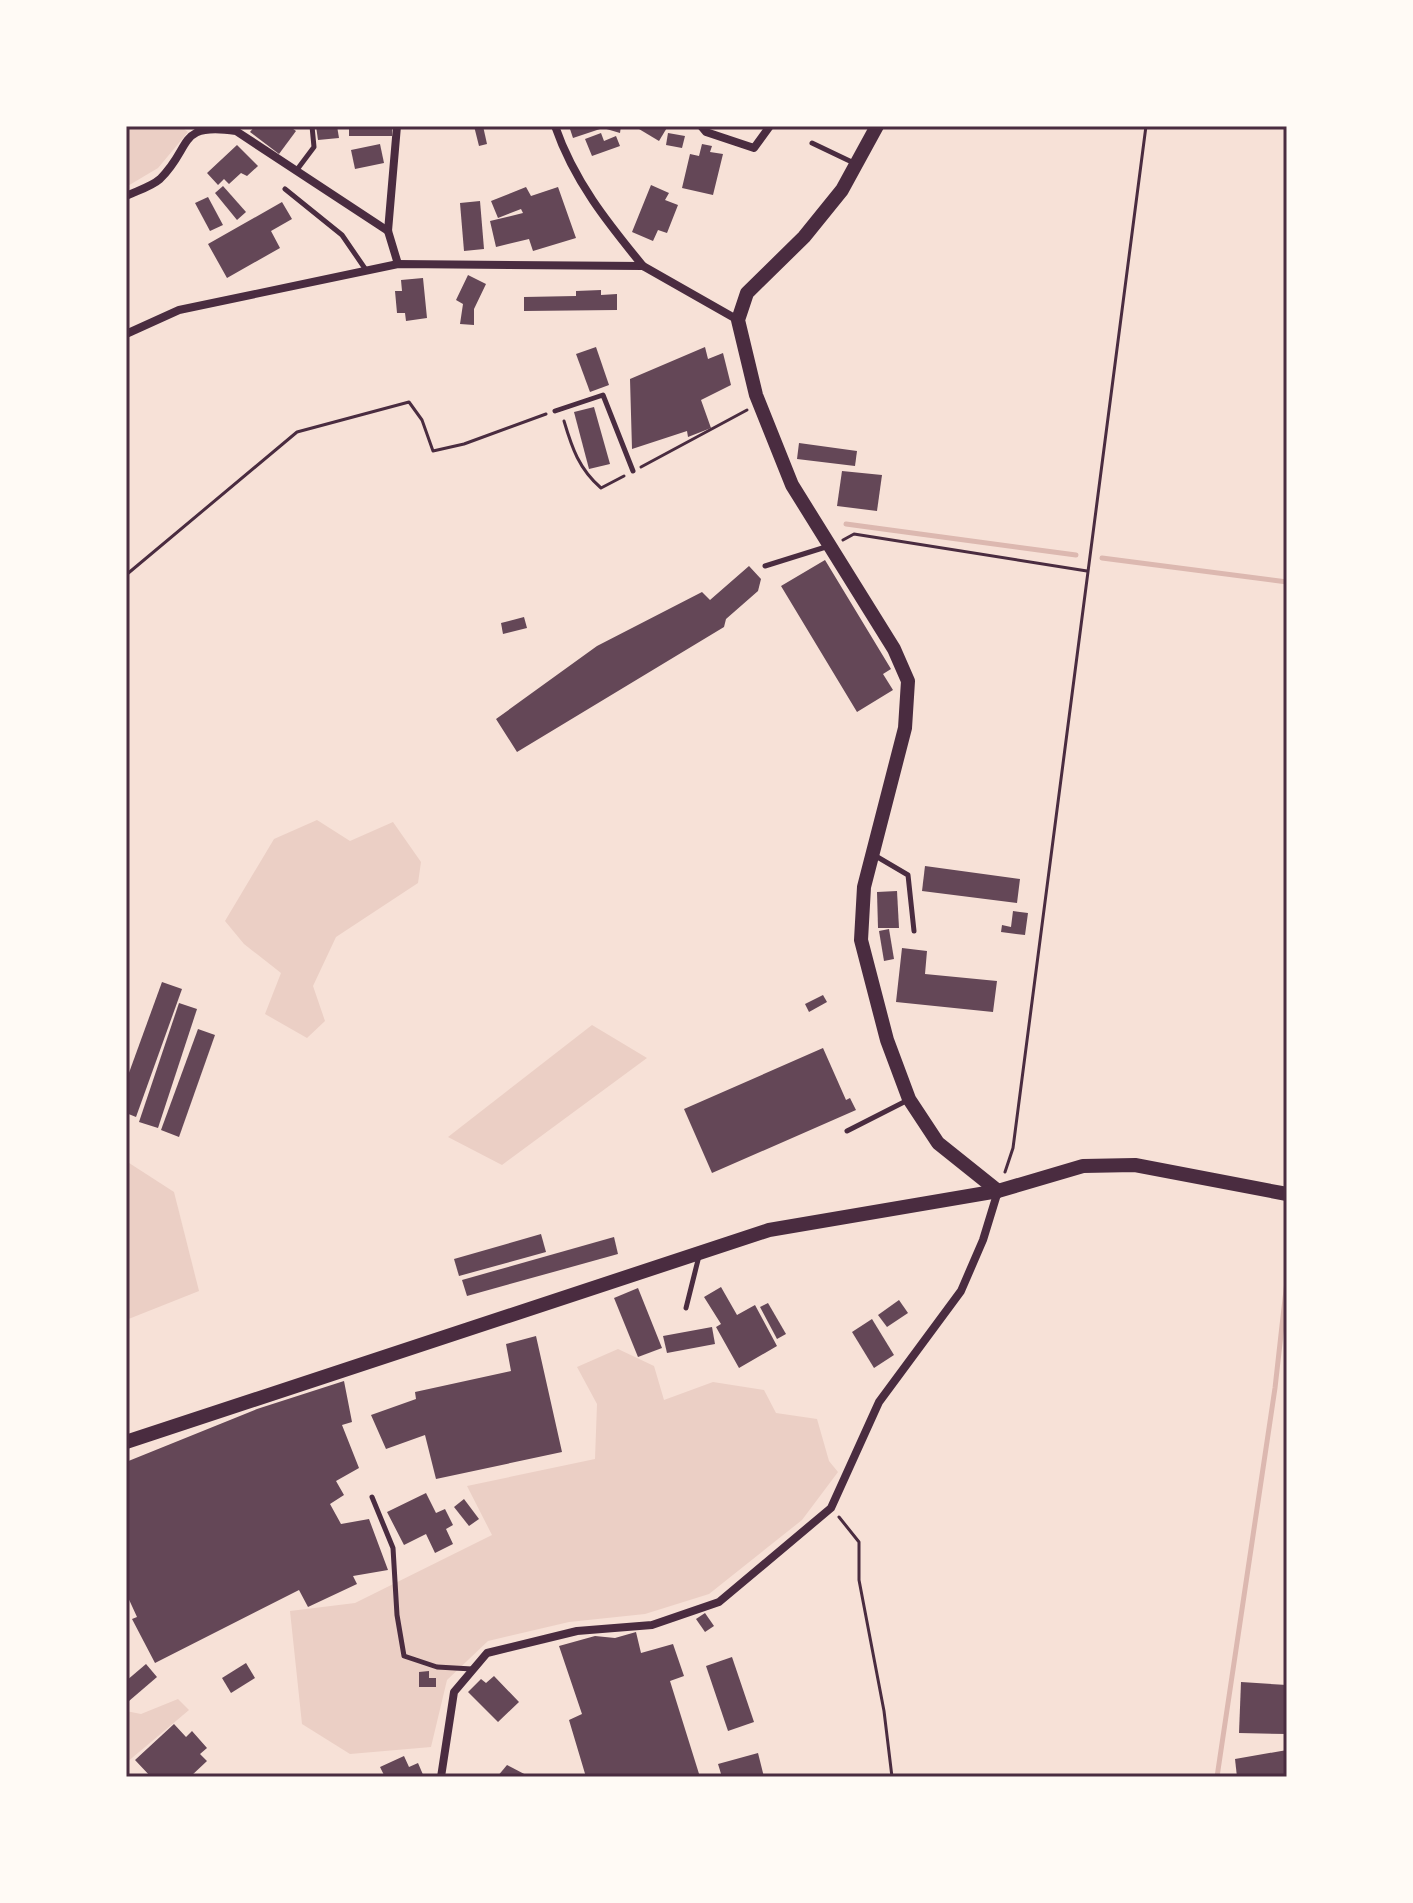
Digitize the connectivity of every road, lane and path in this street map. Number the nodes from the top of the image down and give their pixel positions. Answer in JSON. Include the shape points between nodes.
{"nodes":[{"id":1,"x":312,"y":126,"type":"edge"},
{"id":2,"x":397,"y":126,"type":"edge"},
{"id":3,"x":555,"y":126,"type":"edge"},
{"id":4,"x":701,"y":126,"type":"edge"},
{"id":5,"x":770,"y":126,"type":"edge"},
{"id":6,"x":1146,"y":126,"type":"edge"},
{"id":7,"x":874,"y":127,"type":"edge"},
{"id":8,"x":237,"y":129,"type":"edge"},
{"id":9,"x":812,"y":143,"type":"dead end"},
{"id":10,"x":857,"y":164,"type":"junction"},
{"id":11,"x":296,"y":171,"type":"junction"},
{"id":12,"x":285,"y":189,"type":"dead end"},
{"id":13,"x":126,"y":196,"type":"edge"},
{"id":14,"x":388,"y":231,"type":"junction"},
{"id":15,"x":398,"y":264,"type":"junction"},
{"id":16,"x":643,"y":266,"type":"junction"},
{"id":17,"x":367,"y":271,"type":"junction"},
{"id":18,"x":738,"y":320,"type":"junction"},
{"id":19,"x":126,"y":334,"type":"edge"},
{"id":20,"x":760,"y":404,"type":"junction"},
{"id":21,"x":555,"y":411,"type":"junction"},
{"id":22,"x":633,"y":471,"type":"junction"},
{"id":23,"x":830,"y":546,"type":"junction"},
{"id":24,"x":765,"y":566,"type":"dead end"},
{"id":25,"x":1087,"y":571,"type":"junction"},
{"id":26,"x":126,"y":575,"type":"edge"},
{"id":27,"x":873,"y":855,"type":"junction"},
{"id":28,"x":914,"y":931,"type":"dead end"},
{"id":29,"x":909,"y":1099,"type":"junction"},
{"id":30,"x":847,"y":1131,"type":"dead end"},
{"id":31,"x":998,"y":1191,"type":"junction"},
{"id":32,"x":1287,"y":1194,"type":"edge"},
{"id":33,"x":701,"y":1251,"type":"junction"},
{"id":34,"x":686,"y":1308,"type":"dead end"},
{"id":35,"x":126,"y":1442,"type":"edge"},
{"id":36,"x":372,"y":1497,"type":"dead end"},
{"id":37,"x":831,"y":1508,"type":"junction"},
{"id":38,"x":473,"y":1670,"type":"junction"},
{"id":39,"x":441,"y":1777,"type":"edge"},
{"id":40,"x":892,"y":1777,"type":"edge"}],
"edges":[{"from":1,"to":11,"type":"lane","via":[[314,147]]},
{"from":2,"to":14,"type":"street"},
{"from":3,"to":16,"type":"street","via":[[592,203]]},
{"from":4,"to":5,"type":"street","via":[[754,148]]},
{"from":6,"to":25,"type":"path"},
{"from":7,"to":10,"type":"street"},
{"from":8,"to":11,"type":"street"},
{"from":8,"to":13,"type":"street","via":[[201,129],[190,136],[159,180]]},
{"from":9,"to":10,"type":"lane"},
{"from":10,"to":18,"type":"street","via":[[804,237],[747,293]]},
{"from":11,"to":14,"type":"street"},
{"from":12,"to":17,"type":"lane","via":[[342,235]]},
{"from":14,"to":15,"type":"street"},
{"from":15,"to":16,"type":"street"},
{"from":15,"to":17,"type":"street"},
{"from":16,"to":18,"type":"street"},
{"from":17,"to":19,"type":"street","via":[[179,310]]},
{"from":18,"to":20,"type":"street"},
{"from":20,"to":22,"type":"path"},
{"from":20,"to":23,"type":"street","via":[[792,485]]},
{"from":21,"to":22,"type":"path","via":[[563,417],[575,458],[601,488]]},
{"from":21,"to":22,"type":"lane","via":[[603,395]]},
{"from":21,"to":26,"type":"path","via":[[433,451],[409,402],[297,432]]},
{"from":23,"to":24,"type":"lane"},
{"from":23,"to":25,"type":"path","via":[[854,534]]},
{"from":23,"to":27,"type":"street","via":[[908,681],[905,728]]},
{"from":25,"to":31,"type":"path","via":[[1013,1148]]},
{"from":27,"to":28,"type":"lane","via":[[908,875]]},
{"from":27,"to":29,"type":"street","via":[[864,887],[861,940],[887,1040]]},
{"from":29,"to":30,"type":"lane"},
{"from":29,"to":31,"type":"street","via":[[938,1143]]},
{"from":31,"to":32,"type":"street","via":[[1083,1166],[1135,1165]]},
{"from":31,"to":33,"type":"street","via":[[769,1230]]},
{"from":31,"to":37,"type":"street","via":[[961,1291],[879,1402]]},
{"from":33,"to":34,"type":"lane"},
{"from":33,"to":35,"type":"street"},
{"from":36,"to":38,"type":"lane","via":[[393,1548],[404,1656],[437,1667]]},
{"from":37,"to":38,"type":"street","via":[[719,1602],[652,1625],[577,1631],[487,1653]]},
{"from":37,"to":40,"type":"path","via":[[859,1542],[859,1580]]},
{"from":38,"to":39,"type":"street","via":[[454,1692]]}]}
